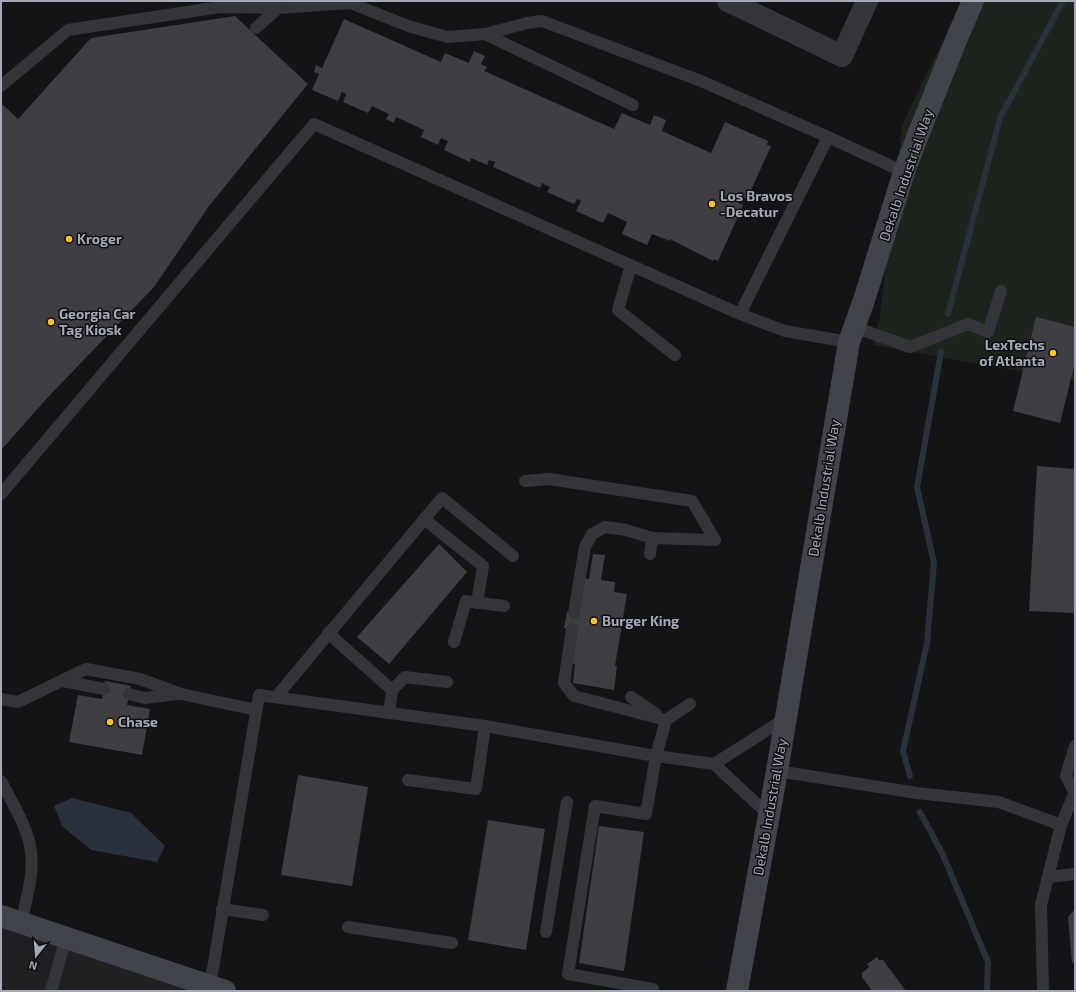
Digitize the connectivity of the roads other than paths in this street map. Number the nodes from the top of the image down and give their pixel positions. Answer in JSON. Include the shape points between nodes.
{"nodes":[{"id":1,"x":728,"y":1,"type":"edge"},
{"id":2,"x":867,"y":1,"type":"edge"},
{"id":3,"x":973,"y":1,"type":"edge"},
{"id":4,"x":278,"y":8,"type":"junction"},
{"id":5,"x":256,"y":28,"type":"dead end"},
{"id":6,"x":486,"y":34,"type":"junction"},
{"id":7,"x":1,"y":86,"type":"edge"},
{"id":8,"x":633,"y":105,"type":"dead end"},
{"id":9,"x":828,"y":136,"type":"junction"},
{"id":10,"x":904,"y":172,"type":"junction"},
{"id":11,"x":631,"y":265,"type":"junction"},
{"id":12,"x":1001,"y":291,"type":"dead end"},
{"id":13,"x":740,"y":314,"type":"junction"},
{"id":14,"x":851,"y":335,"type":"junction"},
{"id":15,"x":675,"y":355,"type":"dead end"},
{"id":16,"x":525,"y":481,"type":"dead end"},
{"id":17,"x":1,"y":494,"type":"edge"},
{"id":18,"x":424,"y":519,"type":"junction"},
{"id":19,"x":652,"y":538,"type":"junction"},
{"id":20,"x":650,"y":554,"type":"dead end"},
{"id":21,"x":513,"y":556,"type":"dead end"},
{"id":22,"x":477,"y":603,"type":"junction"},
{"id":23,"x":504,"y":606,"type":"dead end"},
{"id":24,"x":574,"y":613,"type":"dead end"},
{"id":25,"x":572,"y":629,"type":"dead end"},
{"id":26,"x":328,"y":633,"type":"junction"},
{"id":27,"x":454,"y":642,"type":"dead end"},
{"id":28,"x":63,"y":681,"type":"junction"},
{"id":29,"x":447,"y":682,"type":"dead end"},
{"id":30,"x":104,"y":689,"type":"dead end"},
{"id":31,"x":392,"y":690,"type":"junction"},
{"id":32,"x":129,"y":694,"type":"dead end"},
{"id":33,"x":181,"y":694,"type":"junction"},
{"id":34,"x":276,"y":697,"type":"junction"},
{"id":35,"x":630,"y":697,"type":"dead end"},
{"id":36,"x":1,"y":699,"type":"edge"},
{"id":37,"x":690,"y":704,"type":"dead end"},
{"id":38,"x":256,"y":710,"type":"junction"},
{"id":39,"x":389,"y":713,"type":"junction"},
{"id":40,"x":786,"y":718,"type":"junction"},
{"id":41,"x":666,"y":720,"type":"junction"},
{"id":42,"x":484,"y":726,"type":"junction"},
{"id":43,"x":1075,"y":746,"type":"edge"},
{"id":44,"x":656,"y":756,"type":"junction"},
{"id":45,"x":714,"y":764,"type":"junction"},
{"id":46,"x":777,"y":771,"type":"junction"},
{"id":47,"x":408,"y":780,"type":"dead end"},
{"id":48,"x":1,"y":781,"type":"edge"},
{"id":49,"x":1074,"y":792,"type":"edge"},
{"id":50,"x":567,"y":802,"type":"dead end"},
{"id":51,"x":769,"y":815,"type":"junction"},
{"id":52,"x":1061,"y":825,"type":"junction"},
{"id":53,"x":1075,"y":874,"type":"edge"},
{"id":54,"x":1048,"y":877,"type":"junction"},
{"id":55,"x":222,"y":909,"type":"junction"},
{"id":56,"x":263,"y":915,"type":"dead end"},
{"id":57,"x":11,"y":919,"type":"edge"},
{"id":58,"x":348,"y":928,"type":"dead end"},
{"id":59,"x":546,"y":932,"type":"dead end"},
{"id":60,"x":66,"y":938,"type":"junction"},
{"id":61,"x":452,"y":943,"type":"dead end"},
{"id":62,"x":217,"y":988,"type":"edge"},
{"id":63,"x":653,"y":989,"type":"dead end"},
{"id":64,"x":51,"y":991,"type":"edge"},
{"id":65,"x":737,"y":991,"type":"edge"},
{"id":66,"x":1043,"y":991,"type":"edge"}],
"edges":[{"from":1,"to":2,"type":"street","via":[[842,56]]},
{"from":3,"to":10,"type":"main road","name":"Dekalb Industrial Way"},
{"from":4,"to":5,"type":"lane"},
{"from":4,"to":6,"type":"lane","via":[[350,3],[411,27],[448,37]]},
{"from":4,"to":7,"type":"lane","via":[[220,7],[68,30]]},
{"from":6,"to":8,"type":"lane"},
{"from":6,"to":9,"type":"lane","via":[[542,21],[702,81]]},
{"from":9,"to":10,"type":"lane"},
{"from":9,"to":13,"type":"lane"},
{"from":10,"to":14,"type":"main road","name":"Dekalb Industrial Way"},
{"from":11,"to":13,"type":"lane"},
{"from":11,"to":15,"type":"lane","via":[[618,310]]},
{"from":11,"to":17,"type":"lane","via":[[314,124]]},
{"from":12,"to":14,"type":"lane","via":[[988,332],[968,324],[910,346]]},
{"from":13,"to":14,"type":"lane","via":[[785,331]]},
{"from":14,"to":40,"type":"main road","name":"Dekalb Industrial Way"},
{"from":16,"to":19,"type":"lane","via":[[548,479],[692,500],[715,540]]},
{"from":18,"to":21,"type":"lane","via":[[442,498]]},
{"from":18,"to":22,"type":"lane","via":[[483,566]]},
{"from":18,"to":26,"type":"lane"},
{"from":19,"to":20,"type":"lane"},
{"from":19,"to":24,"type":"lane","via":[[606,527],[592,534],[585,547]]},
{"from":22,"to":23,"type":"lane"},
{"from":22,"to":27,"type":"lane","via":[[466,601]]},
{"from":25,"to":41,"type":"lane","via":[[564,683],[574,696]]},
{"from":26,"to":31,"type":"lane"},
{"from":26,"to":34,"type":"lane"},
{"from":28,"to":30,"type":"lane"},
{"from":28,"to":33,"type":"lane","via":[[86,669],[140,679]]},
{"from":28,"to":36,"type":"lane","via":[[18,702]]},
{"from":29,"to":31,"type":"lane","via":[[406,678]]},
{"from":31,"to":39,"type":"lane"},
{"from":32,"to":33,"type":"lane","via":[[144,698]]},
{"from":33,"to":38,"type":"lane"},
{"from":34,"to":38,"type":"lane","via":[[258,694]]},
{"from":34,"to":39,"type":"lane"},
{"from":35,"to":41,"type":"lane"},
{"from":37,"to":41,"type":"lane"},
{"from":38,"to":55,"type":"lane"},
{"from":39,"to":42,"type":"lane"},
{"from":40,"to":45,"type":"lane"},
{"from":40,"to":46,"type":"main road","name":"Dekalb Industrial Way"},
{"from":41,"to":44,"type":"lane"},
{"from":42,"to":44,"type":"lane"},
{"from":42,"to":47,"type":"lane","via":[[476,789]]},
{"from":43,"to":49,"type":"lane","via":[[1066,776]]},
{"from":44,"to":45,"type":"lane"},
{"from":44,"to":63,"type":"lane","via":[[646,814],[595,806],[568,974]]},
{"from":45,"to":51,"type":"lane"},
{"from":46,"to":51,"type":"main road","name":"Dekalb Industrial Way"},
{"from":46,"to":52,"type":"lane","via":[[917,793],[999,802]]},
{"from":48,"to":57,"type":"lane","via":[[25,828],[31,852],[30,882]]},
{"from":49,"to":52,"type":"lane"},
{"from":50,"to":59,"type":"lane"},
{"from":51,"to":65,"type":"main road","name":"Dekalb Industrial Way"},
{"from":52,"to":54,"type":"lane"},
{"from":53,"to":54,"type":"lane"},
{"from":54,"to":66,"type":"lane","via":[[1041,905]]},
{"from":55,"to":56,"type":"lane"},
{"from":55,"to":62,"type":"lane"},
{"from":57,"to":60,"type":"main road"},
{"from":58,"to":61,"type":"lane"},
{"from":60,"to":62,"type":"main road"},
{"from":60,"to":64,"type":"lane"}]}
